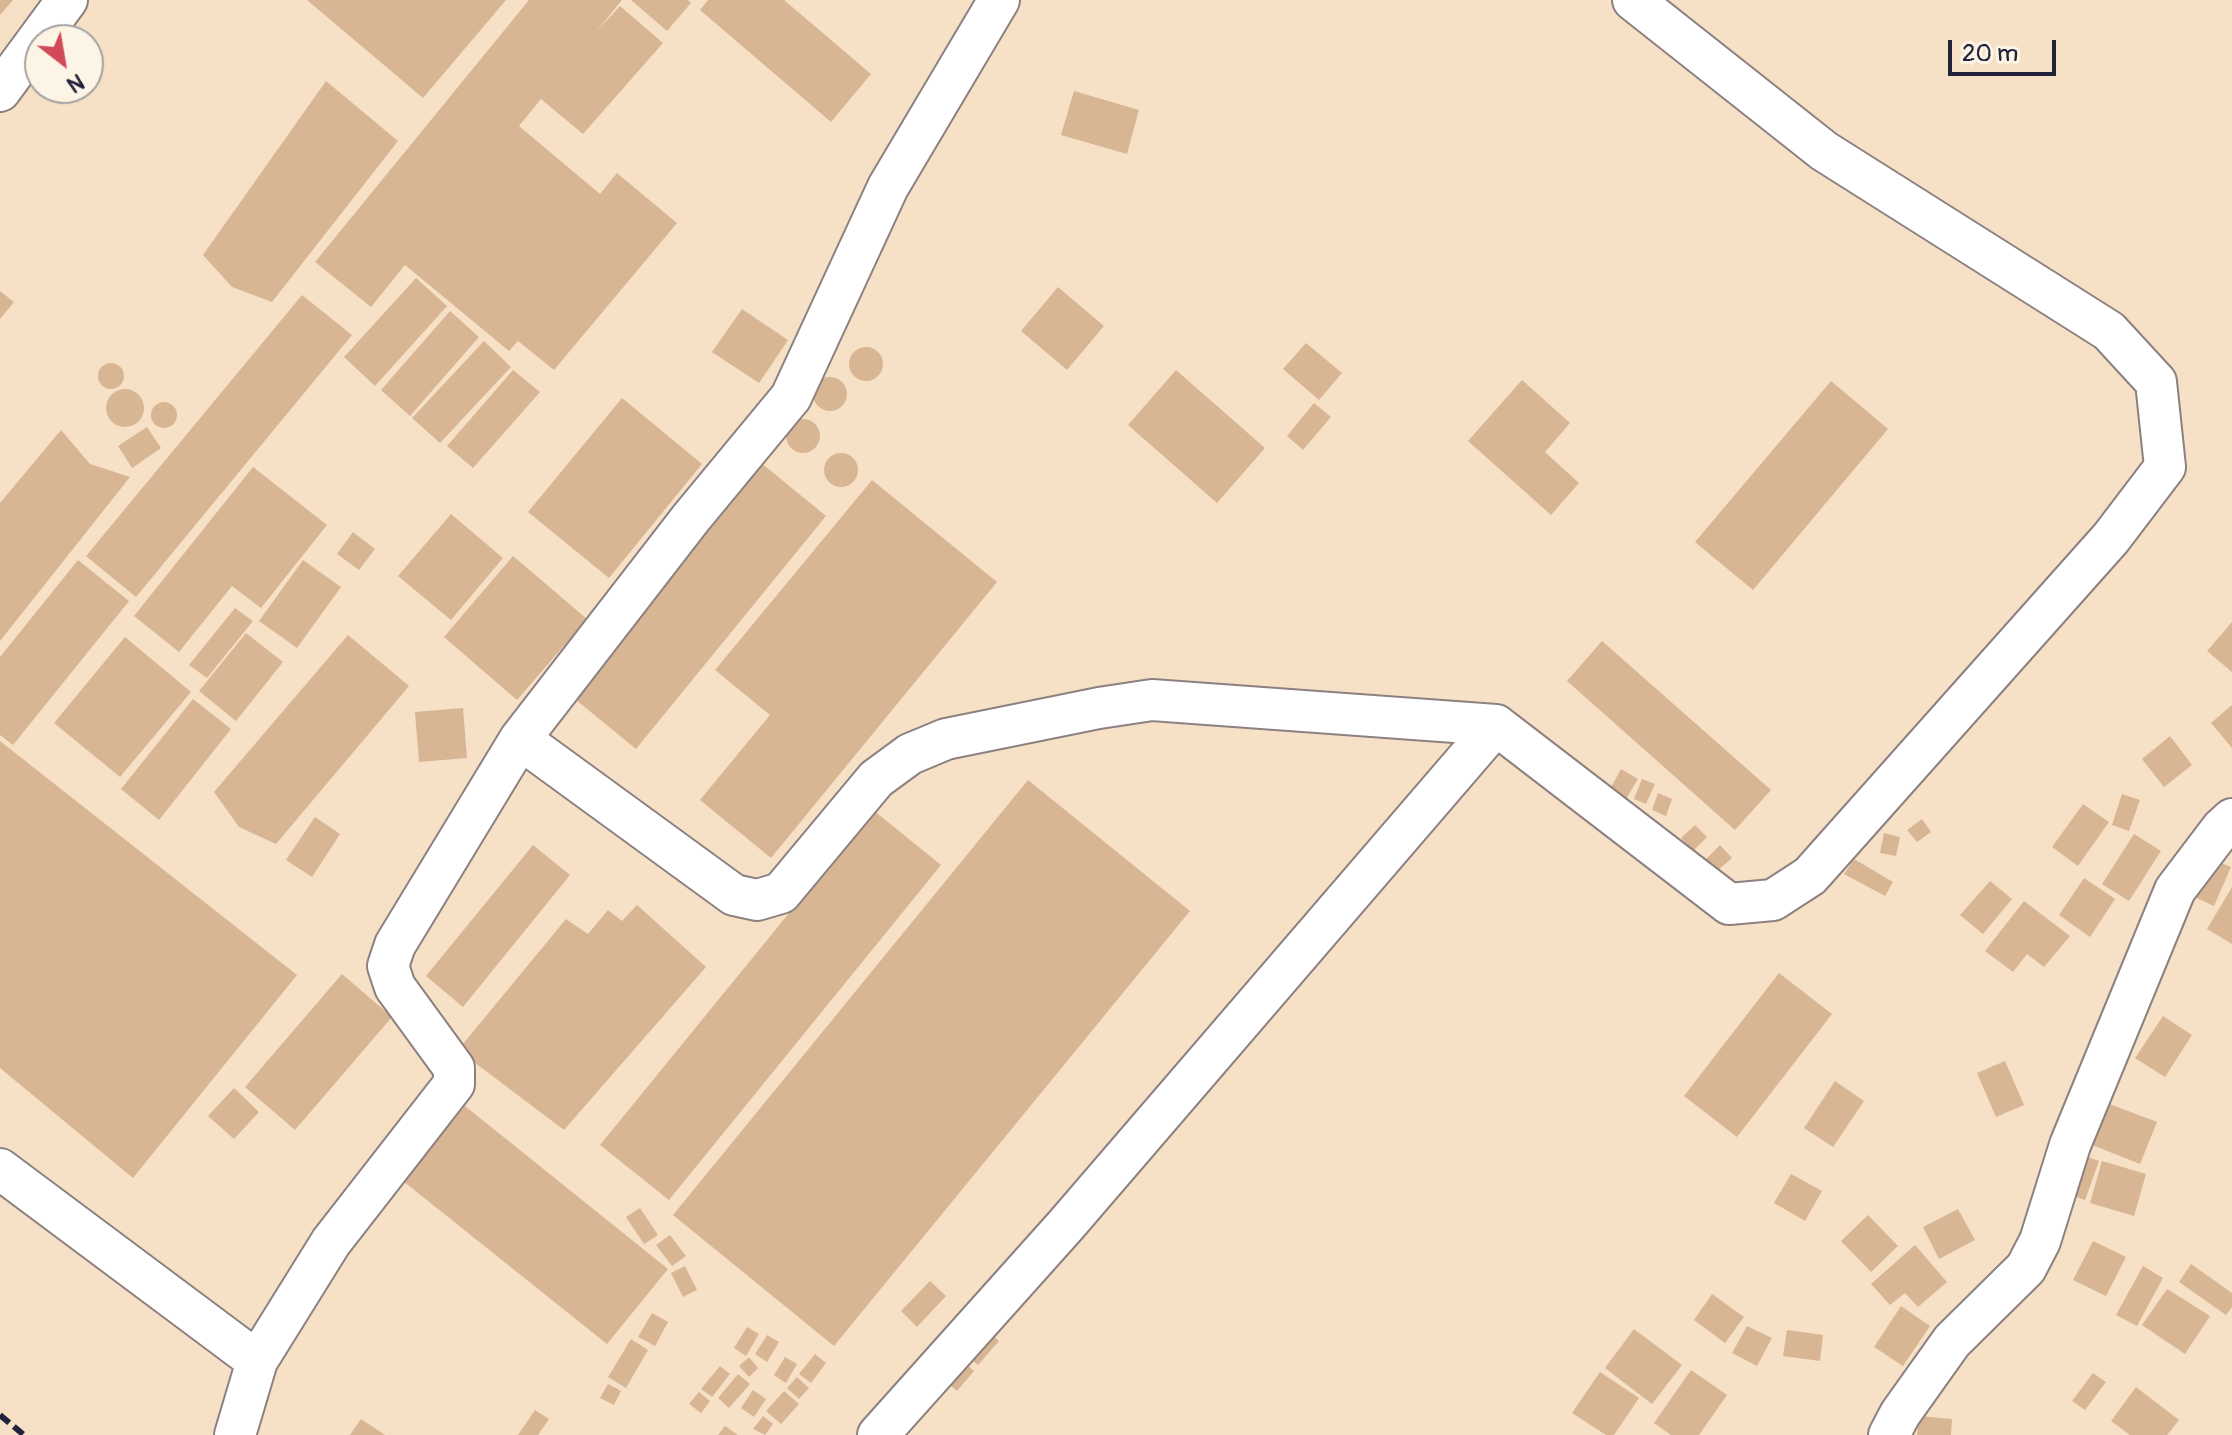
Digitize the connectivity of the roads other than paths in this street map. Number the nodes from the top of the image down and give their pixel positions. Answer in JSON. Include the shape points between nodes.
{"nodes":[{"id":1,"x":67,"y":0,"type":"edge"},
{"id":2,"x":999,"y":0,"type":"edge"},
{"id":3,"x":1633,"y":0,"type":"edge"},
{"id":4,"x":0,"y":91,"type":"edge"},
{"id":5,"x":1496,"y":725,"type":"junction"},
{"id":6,"x":520,"y":739,"type":"junction"},
{"id":7,"x":2232,"y":819,"type":"edge"},
{"id":8,"x":0,"y":1169,"type":"edge"},
{"id":9,"x":257,"y":1361,"type":"junction"},
{"id":10,"x":235,"y":1435,"type":"edge"},
{"id":11,"x":878,"y":1435,"type":"edge"},
{"id":12,"x":1889,"y":1435,"type":"edge"}],
"edges":[{"from":1,"to":4,"type":"street"},
{"from":2,"to":6,"type":"street","via":[[888,187],[791,397]]},
{"from":3,"to":5,"type":"street","via":[[1824,151],[2109,331],[2156,382],[2165,467],[2111,538],[1810,876],[1773,900],[1729,904]]},
{"from":5,"to":6,"type":"street","via":[[1152,700],[946,739],[910,754],[876,779],[781,893],[757,900],[734,895]]},
{"from":5,"to":11,"type":"street"},
{"from":6,"to":9,"type":"street","via":[[395,945],[388,966],[395,987],[454,1068],[454,1084],[331,1242]]},
{"from":7,"to":12,"type":"street","via":[[2175,890],[2070,1145],[2040,1241],[2026,1268],[1952,1341]]},
{"from":8,"to":9,"type":"street"},
{"from":9,"to":10,"type":"street"}]}
